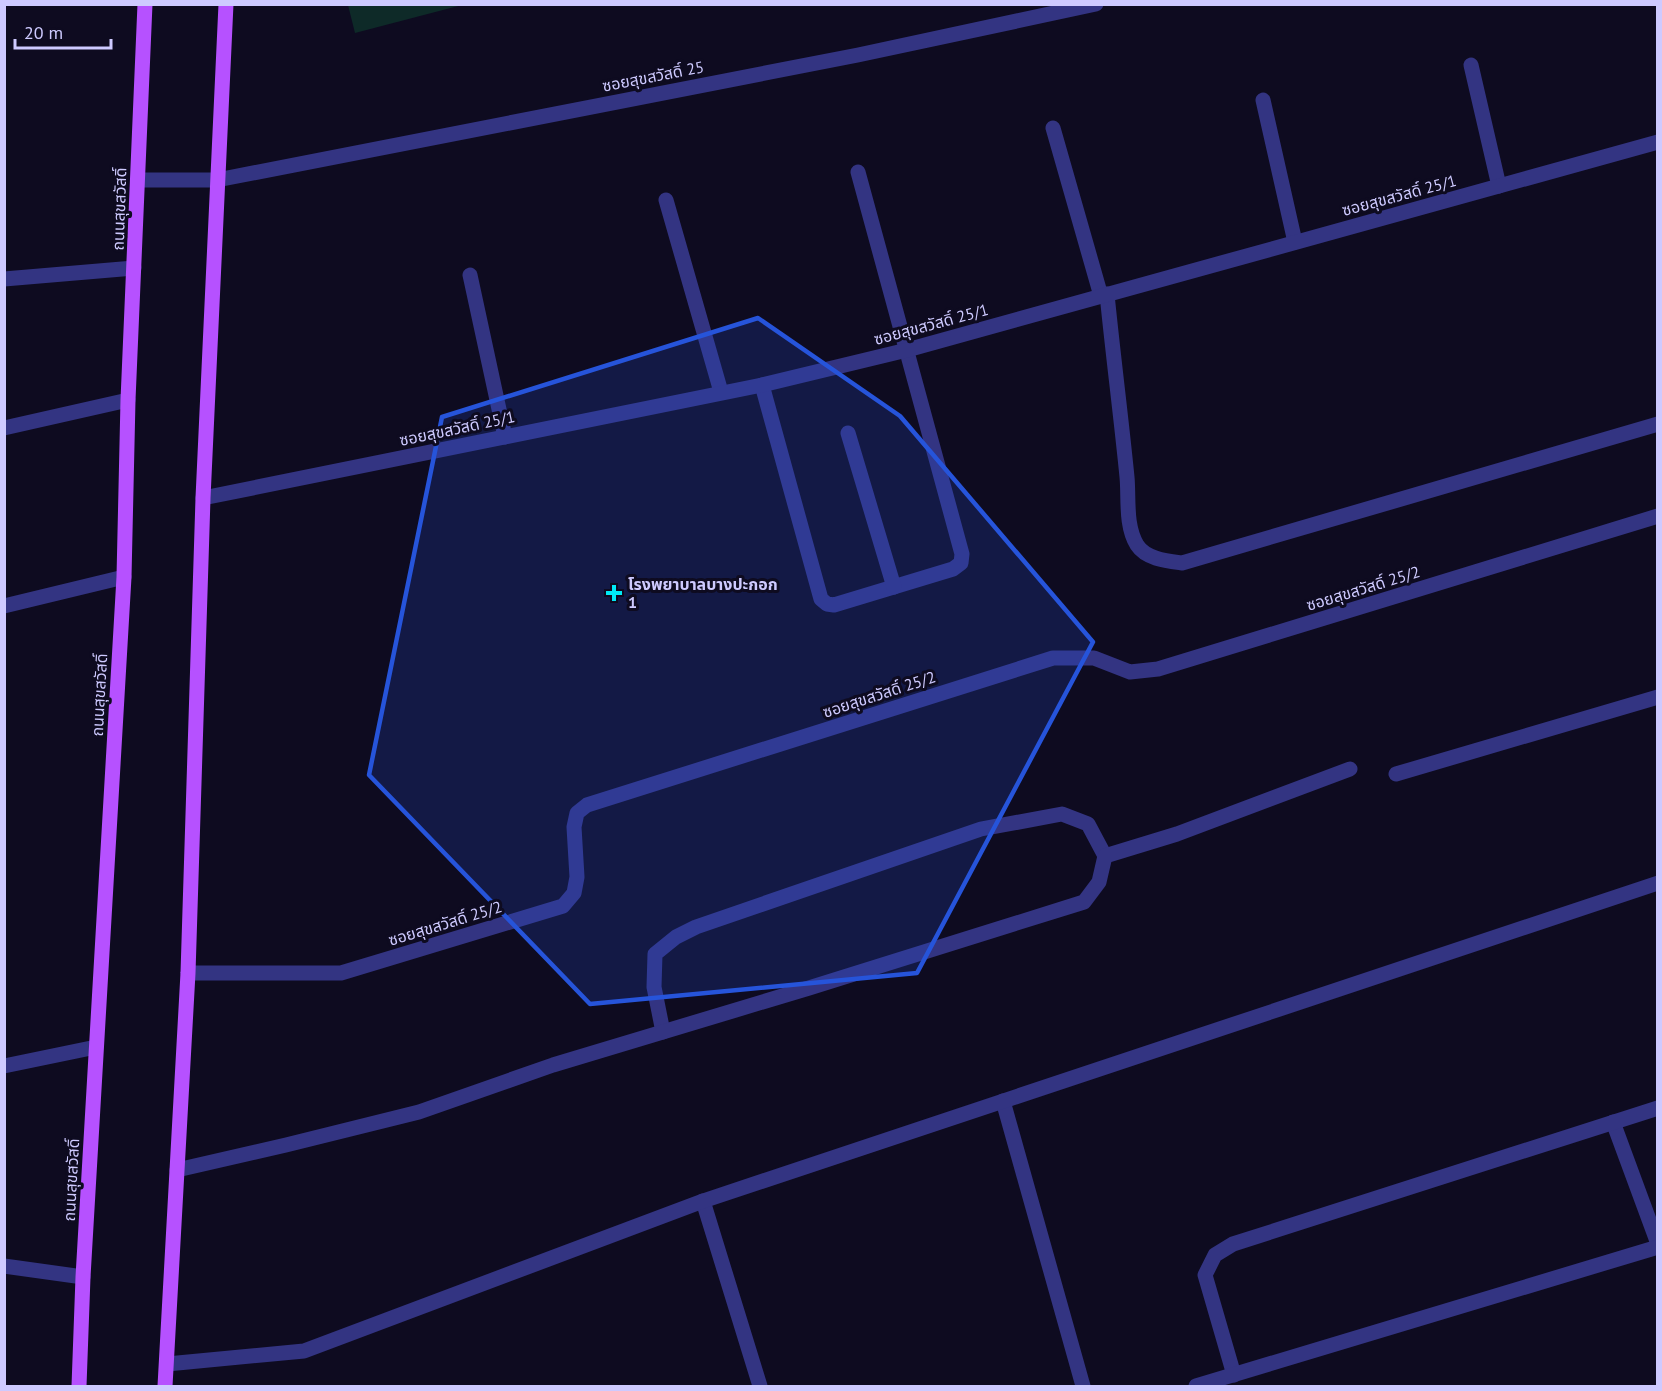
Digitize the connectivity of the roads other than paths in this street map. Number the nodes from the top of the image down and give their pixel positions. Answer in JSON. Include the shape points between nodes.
{"nodes":[{"id":1,"x":145,"y":4,"type":"edge"},
{"id":2,"x":226,"y":4,"type":"edge"},
{"id":3,"x":1096,"y":4,"type":"edge"},
{"id":4,"x":1471,"y":65,"type":"dead end"},
{"id":5,"x":1263,"y":100,"type":"dead end"},
{"id":6,"x":1053,"y":128,"type":"dead end"},
{"id":7,"x":1658,"y":142,"type":"edge"},
{"id":8,"x":858,"y":172,"type":"dead end"},
{"id":9,"x":138,"y":180,"type":"junction"},
{"id":10,"x":217,"y":180,"type":"junction"},
{"id":11,"x":1499,"y":186,"type":"junction"},
{"id":12,"x":666,"y":200,"type":"dead end"},
{"id":13,"x":1295,"y":242,"type":"junction"},
{"id":14,"x":134,"y":267,"type":"junction"},
{"id":15,"x":470,"y":275,"type":"dead end"},
{"id":16,"x":4,"y":279,"type":"edge"},
{"id":17,"x":1104,"y":295,"type":"junction"},
{"id":18,"x":907,"y":350,"type":"junction"},
{"id":19,"x":762,"y":385,"type":"junction"},
{"id":20,"x":721,"y":392,"type":"junction"},
{"id":21,"x":128,"y":400,"type":"junction"},
{"id":22,"x":1658,"y":424,"type":"edge"},
{"id":23,"x":4,"y":428,"type":"edge"},
{"id":24,"x":848,"y":433,"type":"dead end"},
{"id":25,"x":505,"y":437,"type":"junction"},
{"id":26,"x":203,"y":498,"type":"junction"},
{"id":27,"x":1658,"y":516,"type":"edge"},
{"id":28,"x":124,"y":577,"type":"junction"},
{"id":29,"x":894,"y":586,"type":"junction"},
{"id":30,"x":4,"y":606,"type":"edge"},
{"id":31,"x":1658,"y":696,"type":"edge"},
{"id":32,"x":1350,"y":769,"type":"dead end"},
{"id":33,"x":1396,"y":774,"type":"dead end"},
{"id":34,"x":1105,"y":856,"type":"junction"},
{"id":35,"x":1658,"y":883,"type":"edge"},
{"id":36,"x":188,"y":973,"type":"junction"},
{"id":37,"x":663,"y":1032,"type":"junction"},
{"id":38,"x":96,"y":1047,"type":"junction"},
{"id":39,"x":4,"y":1066,"type":"edge"},
{"id":40,"x":1003,"y":1101,"type":"junction"},
{"id":41,"x":1658,"y":1108,"type":"edge"},
{"id":42,"x":1613,"y":1122,"type":"junction"},
{"id":43,"x":177,"y":1170,"type":"junction"},
{"id":44,"x":703,"y":1201,"type":"junction"},
{"id":45,"x":1658,"y":1246,"type":"edge"},
{"id":46,"x":4,"y":1266,"type":"edge"},
{"id":47,"x":83,"y":1276,"type":"junction"},
{"id":48,"x":167,"y":1364,"type":"junction"},
{"id":49,"x":1234,"y":1375,"type":"junction"},
{"id":50,"x":80,"y":1386,"type":"edge"},
{"id":51,"x":165,"y":1386,"type":"edge"},
{"id":52,"x":760,"y":1386,"type":"edge"},
{"id":53,"x":1083,"y":1386,"type":"edge"},
{"id":54,"x":1196,"y":1386,"type":"edge"}],
"edges":[{"from":1,"to":9,"type":"main road","name":"ถนนสุขสวัสดิ์"},
{"from":2,"to":10,"type":"main road"},
{"from":3,"to":10,"type":"street","name":"ซอยสุขสวัสดิ์ 25","via":[[858,55]]},
{"from":4,"to":11,"type":"street"},
{"from":5,"to":13,"type":"street"},
{"from":6,"to":17,"type":"street"},
{"from":7,"to":11,"type":"street","name":"ซอยสุขสวัสดิ์ 25/1"},
{"from":8,"to":18,"type":"street"},
{"from":9,"to":10,"type":"street","name":"ซอยสุขสวัสดิ์ 25"},
{"from":9,"to":14,"type":"main road","name":"ถนนสุขสวัสดิ์"},
{"from":10,"to":26,"type":"main road"},
{"from":11,"to":13,"type":"street","name":"ซอยสุขสวัสดิ์ 25/1"},
{"from":12,"to":20,"type":"street"},
{"from":13,"to":17,"type":"street","name":"ซอยสุขสวัสดิ์ 25/1"},
{"from":14,"to":16,"type":"street"},
{"from":14,"to":21,"type":"main road","name":"ถนนสุขสวัสดิ์"},
{"from":15,"to":25,"type":"street"},
{"from":17,"to":18,"type":"street","name":"ซอยสุขสวัสดิ์ 25/1"},
{"from":17,"to":22,"type":"street","via":[[1130,523],[1138,546],[1146,554],[1164,560],[1182,563]]},
{"from":18,"to":19,"type":"street","name":"ซอยสุขสวัสดิ์ 25/1"},
{"from":18,"to":29,"type":"street","via":[[962,554],[961,563],[953,569]]},
{"from":19,"to":20,"type":"street","name":"ซอยสุขสวัสดิ์ 25/1"},
{"from":19,"to":29,"type":"street","via":[[821,599],[834,605]]},
{"from":20,"to":25,"type":"street","name":"ซอยสุขสวัสดิ์ 25/1"},
{"from":21,"to":23,"type":"street"},
{"from":21,"to":28,"type":"main road","name":"ถนนสุขสวัสดิ์"},
{"from":24,"to":29,"type":"street"},
{"from":25,"to":26,"type":"street","name":"ซอยสุขสวัสดิ์ 25/1"},
{"from":26,"to":36,"type":"main road"},
{"from":27,"to":36,"type":"street","name":"ซอยสุขสวัสดิ์ 25/2","via":[[1158,669],[1130,672],[1094,658],[1053,658],[587,805],[578,813],[574,827],[574,893],[563,906],[341,973]]},
{"from":28,"to":30,"type":"street"},
{"from":28,"to":38,"type":"main road","name":"ถนนสุขสวัสดิ์"},
{"from":31,"to":33,"type":"street"},
{"from":32,"to":34,"type":"street","via":[[1177,834]]},
{"from":34,"to":37,"type":"street","via":[[1099,882],[1084,902]]},
{"from":34,"to":37,"type":"street","via":[[1088,824],[1062,814],[981,829],[696,927],[655,954],[654,987]]},
{"from":35,"to":40,"type":"street"},
{"from":36,"to":43,"type":"main road"},
{"from":37,"to":43,"type":"street","via":[[419,1112]]},
{"from":38,"to":39,"type":"street"},
{"from":38,"to":47,"type":"main road","name":"ถนนสุขสวัสดิ์"},
{"from":40,"to":44,"type":"street"},
{"from":40,"to":53,"type":"street"},
{"from":41,"to":42,"type":"street"},
{"from":42,"to":45,"type":"street"},
{"from":42,"to":49,"type":"street","via":[[1233,1244],[1215,1255],[1205,1275]]},
{"from":43,"to":48,"type":"main road"},
{"from":44,"to":48,"type":"street","via":[[304,1351]]},
{"from":44,"to":52,"type":"street"},
{"from":45,"to":49,"type":"street"},
{"from":46,"to":47,"type":"street"},
{"from":47,"to":50,"type":"main road","name":"ถนนสุขสวัสดิ์"},
{"from":48,"to":51,"type":"main road"},
{"from":49,"to":54,"type":"street"}]}
